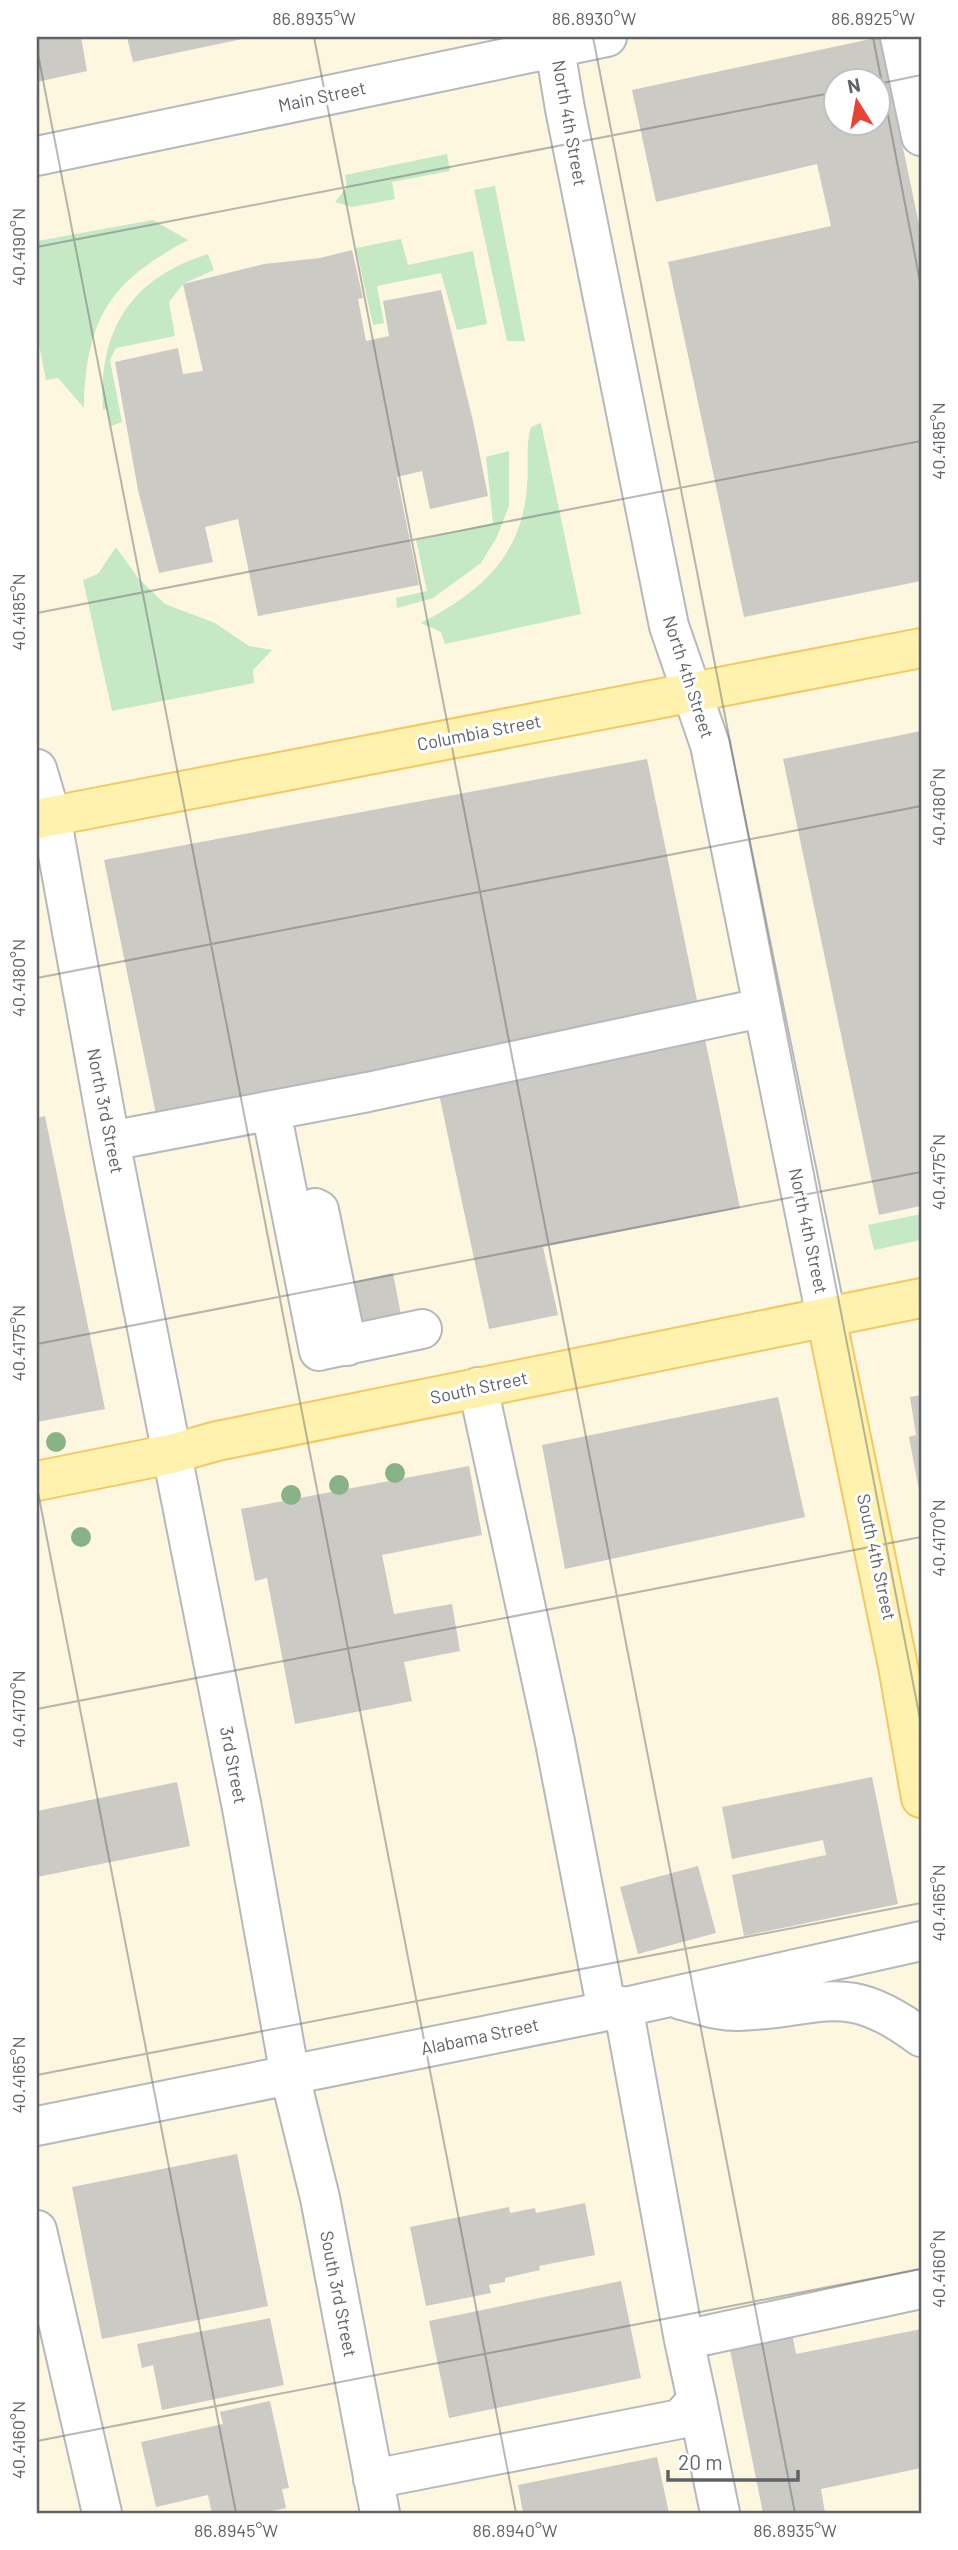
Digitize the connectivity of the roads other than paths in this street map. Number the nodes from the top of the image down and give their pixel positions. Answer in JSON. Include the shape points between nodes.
{"nodes":[{"id":1,"x":607,"y":37,"type":"edge"},
{"id":2,"x":900,"y":37,"type":"edge"},
{"id":3,"x":554,"y":43,"type":"edge"},
{"id":4,"x":921,"y":136,"type":"edge"},
{"id":5,"x":37,"y":156,"type":"edge"},
{"id":6,"x":921,"y":648,"type":"edge"},
{"id":7,"x":690,"y":692,"type":"junction"},
{"id":8,"x":37,"y":769,"type":"edge"},
{"id":9,"x":44,"y":818,"type":"edge"},
{"id":10,"x":761,"y":1008,"type":"junction"},
{"id":11,"x":271,"y":1111,"type":"junction"},
{"id":12,"x":110,"y":1141,"type":"junction"},
{"id":13,"x":921,"y":1298,"type":"edge"},
{"id":14,"x":826,"y":1317,"type":"junction"},
{"id":15,"x":422,"y":1329,"type":"dead end"},
{"id":16,"x":478,"y":1387,"type":"junction"},
{"id":17,"x":171,"y":1454,"type":"junction"},
{"id":18,"x":37,"y":1481,"type":"edge"},
{"id":19,"x":910,"y":1664,"type":"edge"},
{"id":20,"x":921,"y":1798,"type":"edge"},
{"id":21,"x":921,"y":1941,"type":"edge"},
{"id":22,"x":669,"y":1997,"type":"junction"},
{"id":23,"x":615,"y":2009,"type":"junction"},
{"id":24,"x":921,"y":2037,"type":"edge"},
{"id":25,"x":290,"y":2076,"type":"junction"},
{"id":26,"x":37,"y":2126,"type":"edge"},
{"id":27,"x":37,"y":2230,"type":"edge"},
{"id":28,"x":921,"y":2289,"type":"edge"},
{"id":29,"x":684,"y":2340,"type":"junction"},
{"id":30,"x":697,"y":2400,"type":"junction"},
{"id":31,"x":377,"y":2496,"type":"edge"},
{"id":32,"x":102,"y":2513,"type":"edge"},
{"id":33,"x":720,"y":2513,"type":"edge"}],
"edges":[{"from":1,"to":3,"type":"street","name":"Main Street"},
{"from":2,"to":4,"type":"street"},
{"from":3,"to":5,"type":"street","name":"Main Street"},
{"from":3,"to":7,"type":"street","name":"North 4th Street","via":[[669,626]]},
{"from":6,"to":7,"type":"main road","name":"Columbia Street"},
{"from":7,"to":9,"type":"main road","name":"Columbia Street"},
{"from":7,"to":10,"type":"street","name":"North 4th Street","via":[[710,745]]},
{"from":8,"to":9,"type":"street","name":"North 3rd Street"},
{"from":9,"to":12,"type":"street","name":"North 3rd Street"},
{"from":10,"to":11,"type":"street"},
{"from":10,"to":14,"type":"street","name":"North 4th Street"},
{"from":11,"to":12,"type":"street"},
{"from":11,"to":15,"type":"street","via":[[327,1350]]},
{"from":12,"to":17,"type":"street","name":"North 3rd Street"},
{"from":13,"to":14,"type":"main road","name":"South Street"},
{"from":14,"to":16,"type":"main road","name":"South Street"},
{"from":14,"to":19,"type":"main road","name":"South 4th Street"},
{"from":16,"to":17,"type":"main road","name":"South Street"},
{"from":16,"to":23,"type":"street"},
{"from":17,"to":18,"type":"main road","name":"South Street"},
{"from":17,"to":25,"type":"street","name":"3rd Street"},
{"from":19,"to":20,"type":"main road","name":"South 4th Street"},
{"from":21,"to":22,"type":"street","name":"Alabama Street"},
{"from":22,"to":23,"type":"street","name":"Alabama Street"},
{"from":22,"to":24,"type":"street","via":[[735,2012],[841,1999],[876,2008]]},
{"from":23,"to":25,"type":"street","name":"Alabama Street"},
{"from":23,"to":29,"type":"street"},
{"from":25,"to":26,"type":"street","name":"Alabama Street"},
{"from":25,"to":31,"type":"street","name":"South 3rd Street","via":[[320,2198]]},
{"from":27,"to":32,"type":"street"},
{"from":28,"to":29,"type":"street"},
{"from":29,"to":30,"type":"street"},
{"from":30,"to":31,"type":"street","via":[[680,2419]]},
{"from":30,"to":33,"type":"street"}]}
